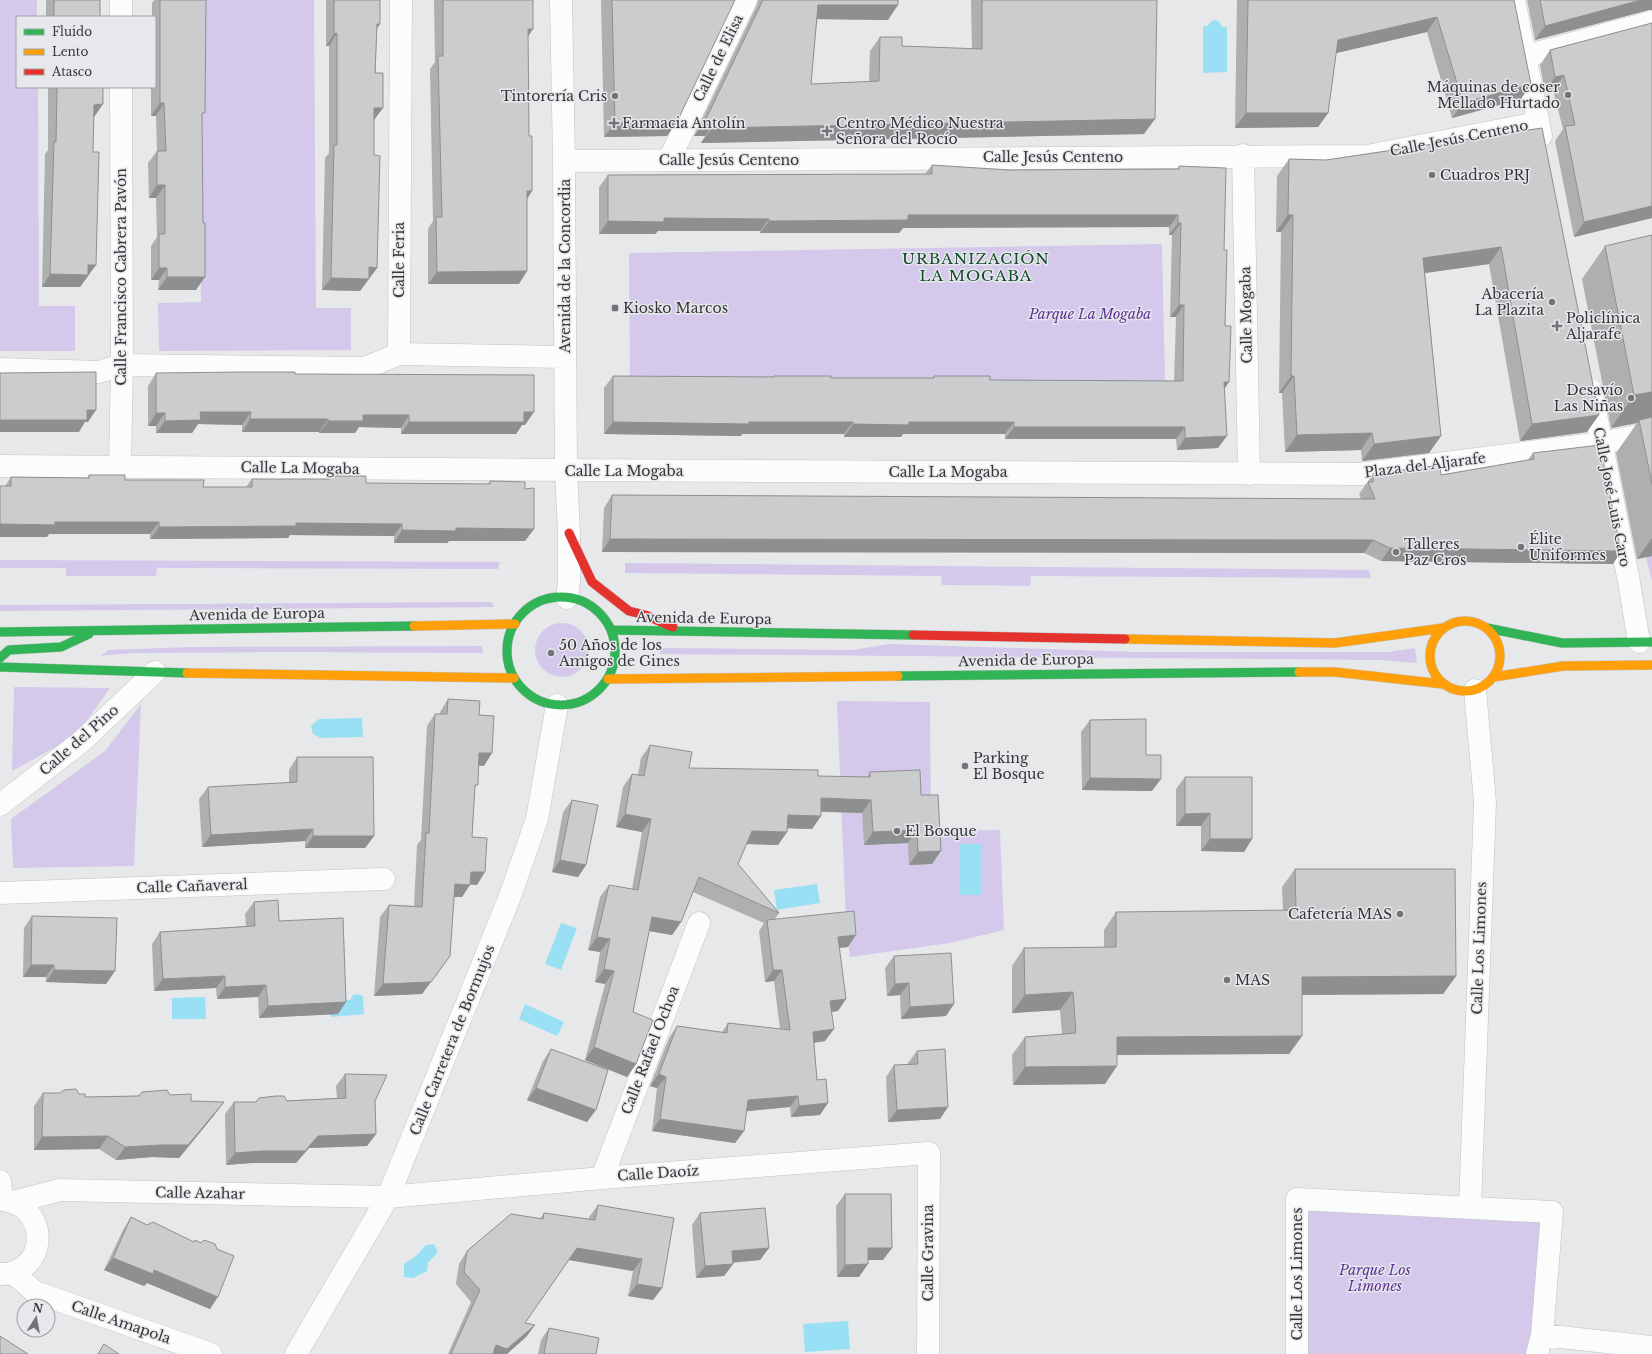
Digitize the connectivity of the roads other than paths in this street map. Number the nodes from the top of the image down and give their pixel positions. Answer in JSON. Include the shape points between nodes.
{"nodes":[{"id":1,"x":121,"y":0,"type":"edge"},
{"id":2,"x":401,"y":0,"type":"edge"},
{"id":3,"x":561,"y":0,"type":"edge"},
{"id":4,"x":746,"y":0,"type":"edge"},
{"id":5,"x":1514,"y":0,"type":"edge"},
{"id":6,"x":121,"y":16,"type":"edge"},
{"id":7,"x":1652,"y":22,"type":"edge"},
{"id":8,"x":1525,"y":56,"type":"junction"},
{"id":9,"x":122,"y":88,"type":"edge"},
{"id":10,"x":1538,"y":123,"type":"junction"},
{"id":11,"x":1544,"y":154,"type":"edge"},
{"id":12,"x":1243,"y":155,"type":"junction"},
{"id":13,"x":669,"y":160,"type":"junction"},
{"id":14,"x":564,"y":161,"type":"junction"},
{"id":15,"x":399,"y":354,"type":"junction"},
{"id":16,"x":565,"y":357,"type":"junction"},
{"id":17,"x":122,"y":365,"type":"junction"},
{"id":18,"x":0,"y":369,"type":"edge"},
{"id":19,"x":1588,"y":372,"type":"edge"},
{"id":20,"x":1652,"y":433,"type":"edge"},
{"id":21,"x":1601,"y":442,"type":"junction"},
{"id":22,"x":0,"y":466,"type":"edge"},
{"id":23,"x":120,"y":466,"type":"junction"},
{"id":24,"x":566,"y":470,"type":"junction"},
{"id":25,"x":1248,"y":474,"type":"junction"},
{"id":26,"x":569,"y":533,"type":"junction"},
{"id":27,"x":567,"y":598,"type":"junction"},
{"id":28,"x":515,"y":624,"type":"junction"},
{"id":29,"x":1444,"y":628,"type":"junction"},
{"id":30,"x":1487,"y":628,"type":"junction"},
{"id":31,"x":611,"y":630,"type":"junction"},
{"id":32,"x":96,"y":631,"type":"junction"},
{"id":33,"x":0,"y":632,"type":"edge"},
{"id":34,"x":685,"y":632,"type":"junction"},
{"id":35,"x":1645,"y":642,"type":"edge"},
{"id":36,"x":0,"y":658,"type":"edge"},
{"id":37,"x":1652,"y":665,"type":"edge"},
{"id":38,"x":0,"y":667,"type":"edge"},
{"id":39,"x":155,"y":672,"type":"junction"},
{"id":40,"x":1494,"y":677,"type":"junction"},
{"id":41,"x":514,"y":678,"type":"junction"},
{"id":42,"x":608,"y":678,"type":"junction"},
{"id":43,"x":1444,"y":684,"type":"junction"},
{"id":44,"x":1476,"y":690,"type":"junction"},
{"id":45,"x":557,"y":705,"type":"junction"},
{"id":46,"x":0,"y":805,"type":"edge"},
{"id":47,"x":384,"y":879,"type":"dead end"},
{"id":48,"x":0,"y":893,"type":"edge"},
{"id":49,"x":699,"y":923,"type":"dead end"},
{"id":50,"x":929,"y":1153,"type":"joint"},
{"id":51,"x":602,"y":1178,"type":"junction"},
{"id":52,"x":4,"y":1196,"type":"edge"},
{"id":53,"x":388,"y":1197,"type":"junction"},
{"id":54,"x":1470,"y":1207,"type":"junction"},
{"id":55,"x":7,"y":1274,"type":"edge"},
{"id":56,"x":1540,"y":1344,"type":"edge"},
{"id":57,"x":1652,"y":1347,"type":"edge"},
{"id":58,"x":211,"y":1354,"type":"edge"},
{"id":59,"x":296,"y":1354,"type":"edge"},
{"id":60,"x":928,"y":1354,"type":"edge"},
{"id":61,"x":1297,"y":1354,"type":"edge"}],
"edges":[{"from":1,"to":6,"type":"street"},
{"from":2,"to":15,"type":"street","name":"Calle Feria"},
{"from":3,"to":14,"type":"street","name":"Avenida de la Concordia"},
{"from":4,"to":13,"type":"street","name":"Calle de Elisa"},
{"from":5,"to":8,"type":"street"},
{"from":7,"to":8,"type":"street"},
{"from":8,"to":10,"type":"street"},
{"from":9,"to":17,"type":"street","name":"Calle Francisco Cabrera Pavón"},
{"from":10,"to":11,"type":"street"},
{"from":10,"to":12,"type":"street","name":"Calle Jesús Centeno","via":[[1367,156]]},
{"from":12,"to":13,"type":"street","name":"Calle Jesús Centeno"},
{"from":12,"to":25,"type":"street","name":"Calle Mogaba"},
{"from":13,"to":14,"type":"street","name":"Calle Jesús Centeno"},
{"from":14,"to":16,"type":"street","name":"Avenida de la Concordia"},
{"from":15,"to":16,"type":"street"},
{"from":15,"to":17,"type":"street","via":[[365,368]]},
{"from":16,"to":24,"type":"street","name":"Avenida de la Concordia"},
{"from":17,"to":18,"type":"street","via":[[99,372]]},
{"from":17,"to":23,"type":"street","name":"Calle Francisco Cabrera Pavón"},
{"from":19,"to":21,"type":"street","name":"Calle José Luis Caro"},
{"from":20,"to":21,"type":"street","name":"Plaza del Aljarafe"},
{"from":21,"to":25,"type":"street","name":"Plaza del Aljarafe","via":[[1360,474]]},
{"from":21,"to":35,"type":"street","name":"Calle José Luis Caro","via":[[1629,582]]},
{"from":22,"to":23,"type":"street","name":"Calle La Mogaba"},
{"from":23,"to":24,"type":"street","name":"Calle La Mogaba"},
{"from":24,"to":25,"type":"street","name":"Calle La Mogaba"},
{"from":24,"to":26,"type":"street","name":"Avenida de la Concordia"},
{"from":26,"to":27,"type":"street","name":"Avenida de la Concordia"},
{"from":26,"to":34,"type":"main road","via":[[592,582],[629,611]]},
{"from":27,"to":28,"type":"main road","via":[[551,598],[537,603]]},
{"from":27,"to":31,"type":"main road","via":[[581,601],[594,608],[604,617]]},
{"from":28,"to":32,"type":"main road","name":"Avenida de Europa"},
{"from":28,"to":41,"type":"main road","via":[[509,637],[507,651]]},
{"from":29,"to":30,"type":"main road","via":[[1464,620],[1476,622]]},
{"from":29,"to":34,"type":"main road","name":"Avenida de Europa","via":[[1335,643]]},
{"from":29,"to":43,"type":"main road","via":[[1434,640],[1430,656],[1436,676]]},
{"from":30,"to":35,"type":"main road","via":[[1562,643]]},
{"from":30,"to":40,"type":"main road","via":[[1499,645],[1501,656]]},
{"from":31,"to":34,"type":"main road","name":"Avenida de Europa"},
{"from":31,"to":42,"type":"main road","via":[[616,646],[615,663]]},
{"from":32,"to":33,"type":"main road","name":"Avenida de Europa"},
{"from":32,"to":36,"type":"main road","via":[[61,647],[9,650]]},
{"from":37,"to":40,"type":"main road","via":[[1563,666]]},
{"from":38,"to":39,"type":"main road"},
{"from":39,"to":41,"type":"main road"},
{"from":39,"to":46,"type":"street","name":"Calle del Pino","via":[[82,741]]},
{"from":40,"to":44,"type":"main road"},
{"from":41,"to":45,"type":"main road","via":[[525,692],[540,701]]},
{"from":42,"to":43,"type":"main road","name":"Avenida de Europa","via":[[1335,672]]},
{"from":42,"to":45,"type":"main road","via":[[587,700],[572,705]]},
{"from":43,"to":44,"type":"main road","via":[[1453,690]]},
{"from":44,"to":54,"type":"street","name":"Calle Los Limones","via":[[1485,802]]},
{"from":45,"to":53,"type":"street","name":"Calle Carretera de Bormujos","via":[[537,820],[509,899]]},
{"from":47,"to":48,"type":"street","name":"Calle Cañaveral"},
{"from":49,"to":51,"type":"street","name":"Calle Rafael Ochoa"},
{"from":50,"to":51,"type":"street","name":"Calle Daoíz"},
{"from":50,"to":60,"type":"street","name":"Calle Gravina"},
{"from":51,"to":53,"type":"street","name":"Calle Daoíz"},
{"from":52,"to":53,"type":"street","name":"Calle Azahar","via":[[60,1190]]},
{"from":52,"to":55,"type":"street","via":[[23,1207],[31,1216],[38,1237],[37,1249],[32,1259],[23,1267]]},
{"from":53,"to":59,"type":"street","name":"Calle Carretera de Bormujos"},
{"from":54,"to":56,"type":"street","name":"Calle Los Limones","via":[[1552,1212]]},
{"from":54,"to":61,"type":"street","name":"Calle Los Limones","via":[[1297,1199]]},
{"from":55,"to":58,"type":"street","name":"Calle Amapola","via":[[34,1292]]},
{"from":56,"to":57,"type":"street"}]}
